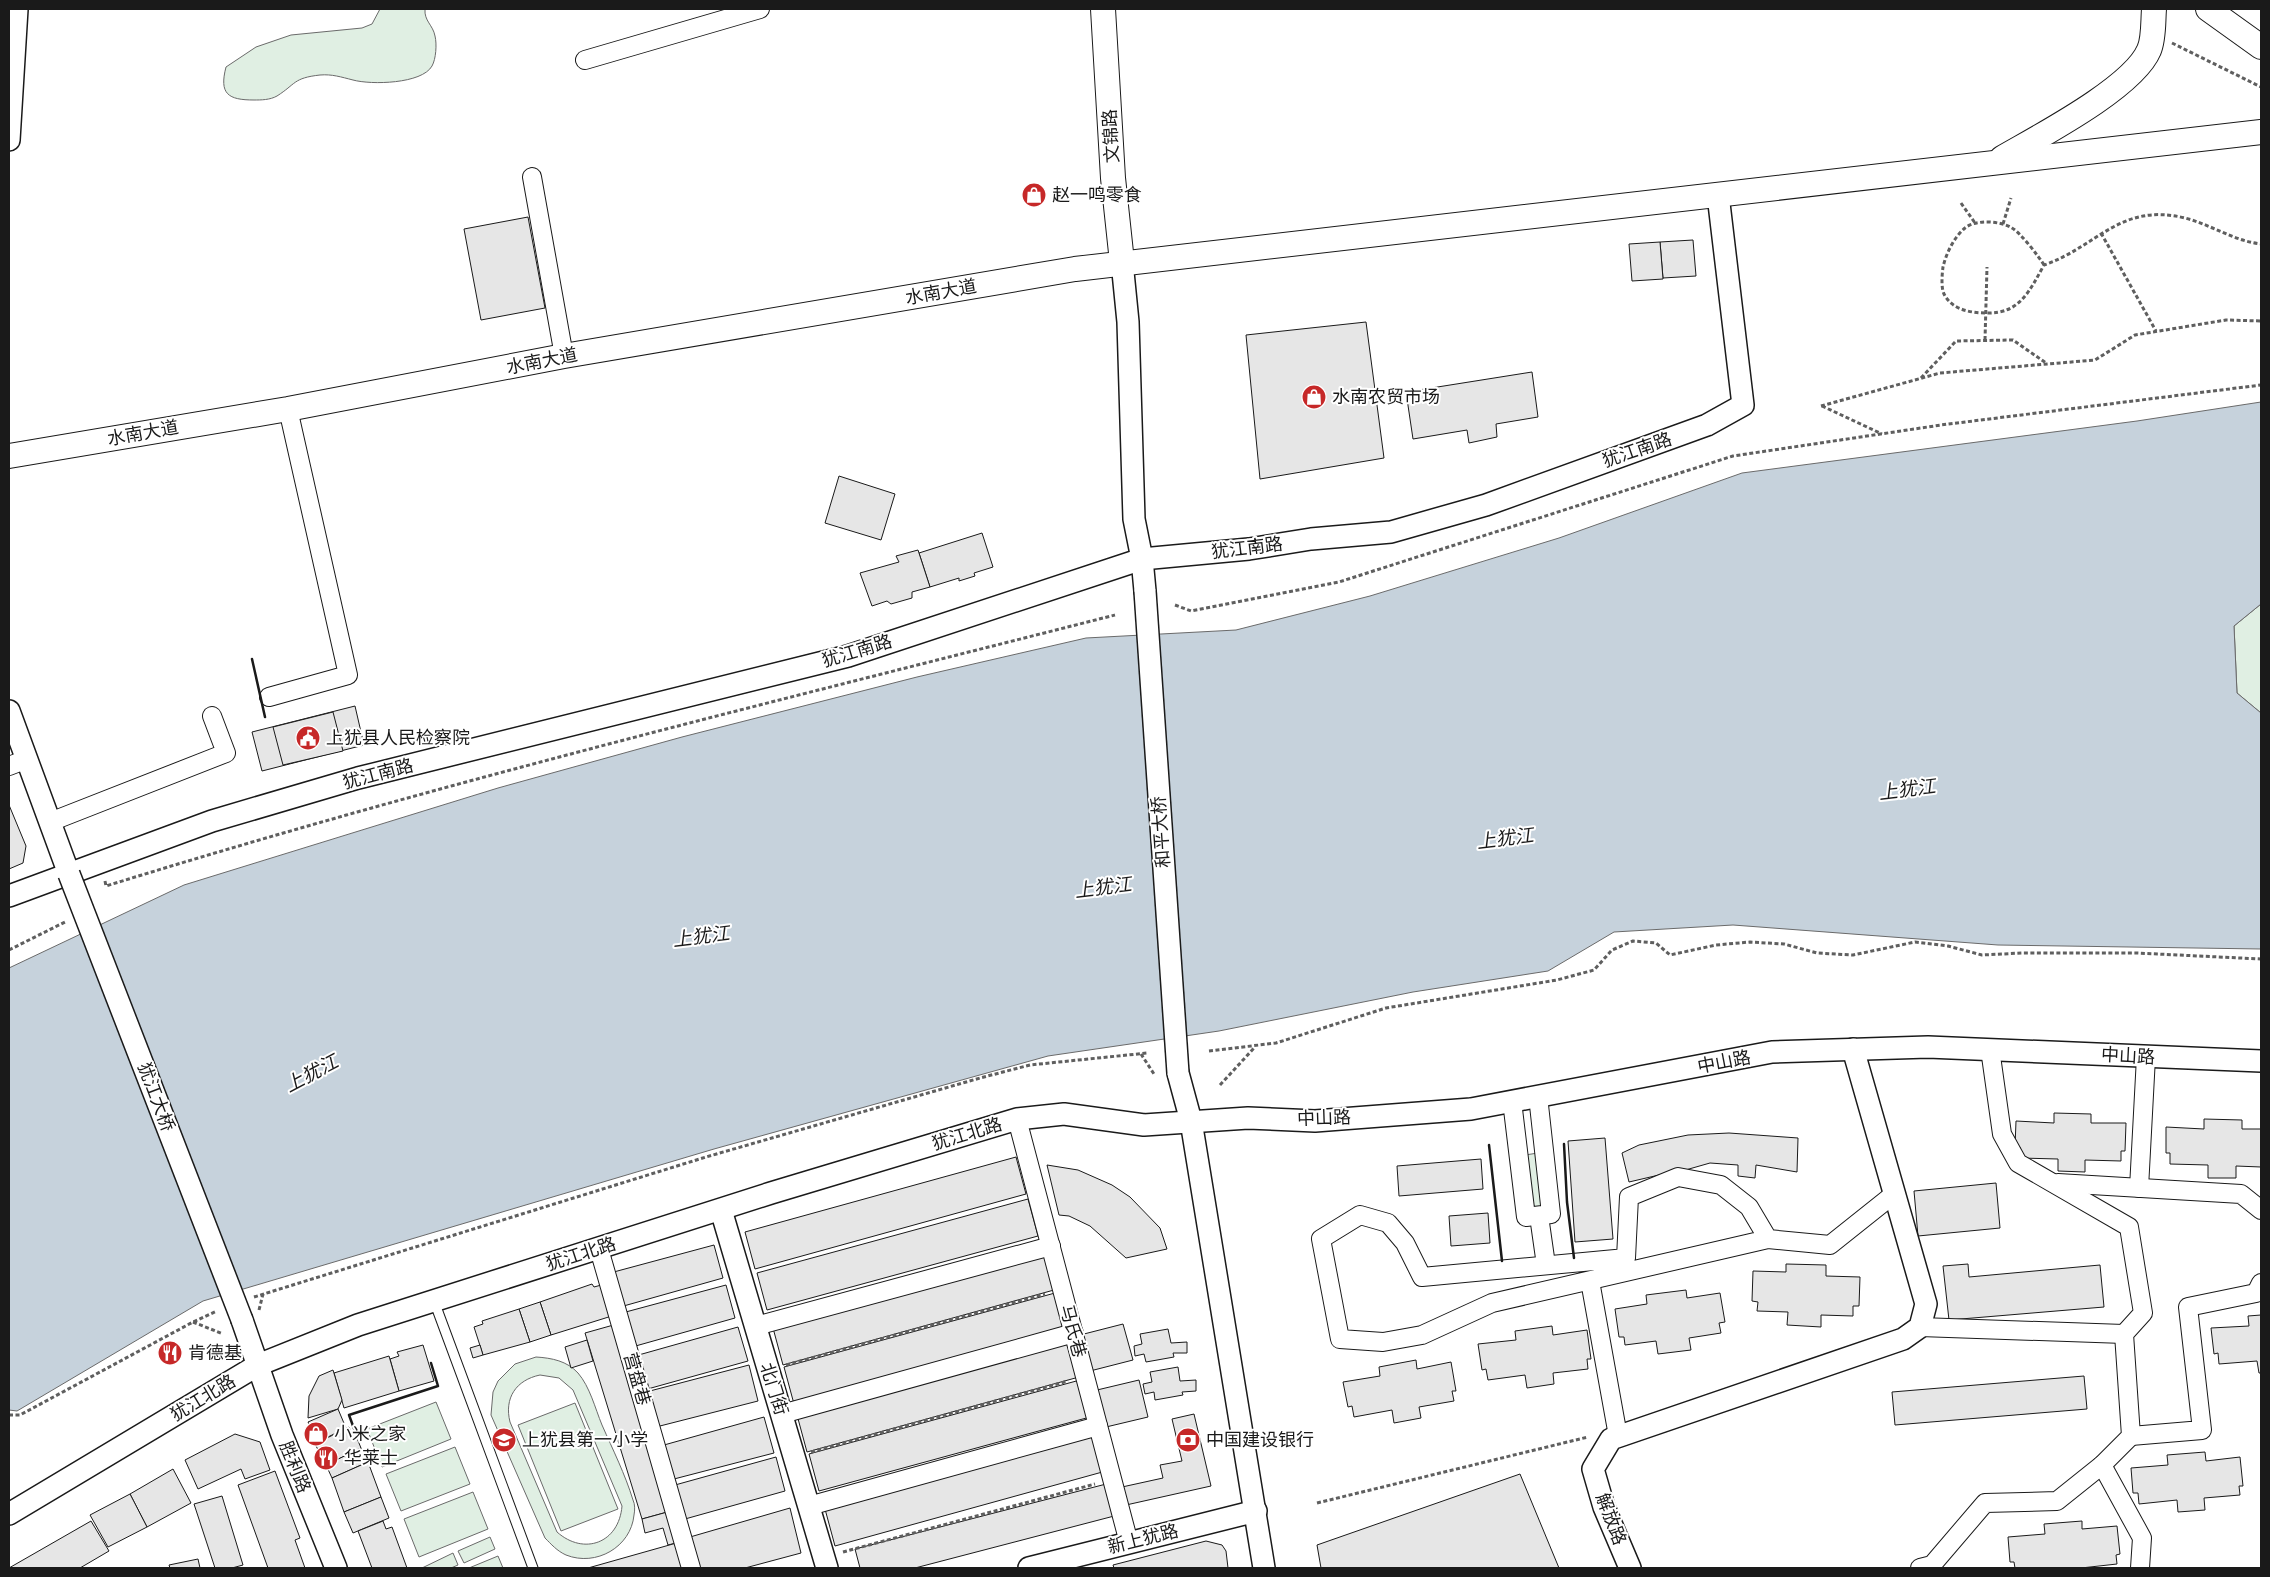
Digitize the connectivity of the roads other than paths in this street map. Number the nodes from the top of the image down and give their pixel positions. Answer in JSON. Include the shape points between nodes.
{"nodes":[{"id":1,"x":17,"y":9,"type":"edge"},
{"id":2,"x":760,"y":9,"type":"edge"},
{"id":3,"x":1103,"y":9,"type":"edge"},
{"id":4,"x":2154,"y":9,"type":"edge"},
{"id":5,"x":2208,"y":9,"type":"edge"},
{"id":6,"x":2261,"y":47,"type":"edge"},
{"id":7,"x":585,"y":60,"type":"dead end"},
{"id":8,"x":2261,"y":132,"type":"edge"},
{"id":9,"x":9,"y":140,"type":"edge"},
{"id":10,"x":1994,"y":163,"type":"junction"},
{"id":11,"x":532,"y":177,"type":"dead end"},
{"id":12,"x":1718,"y":195,"type":"junction"},
{"id":13,"x":1122,"y":262,"type":"junction"},
{"id":14,"x":564,"y":356,"type":"junction"},
{"id":15,"x":288,"y":409,"type":"junction"},
{"id":16,"x":9,"y":450,"type":"edge"},
{"id":17,"x":9,"y":457,"type":"edge"},
{"id":18,"x":1142,"y":559,"type":"junction"},
{"id":19,"x":269,"y":697,"type":"dead end"},
{"id":20,"x":9,"y":711,"type":"edge"},
{"id":21,"x":212,"y":716,"type":"dead end"},
{"id":22,"x":18,"y":762,"type":"edge"},
{"id":23,"x":50,"y":822,"type":"junction"},
{"id":24,"x":69,"y":874,"type":"junction"},
{"id":25,"x":9,"y":896,"type":"edge"},
{"id":26,"x":1853,"y":1049,"type":"junction"},
{"id":27,"x":1990,"y":1049,"type":"junction"},
{"id":28,"x":2146,"y":1057,"type":"junction"},
{"id":29,"x":2261,"y":1061,"type":"edge"},
{"id":30,"x":1538,"y":1096,"type":"junction"},
{"id":31,"x":1512,"y":1101,"type":"junction"},
{"id":32,"x":1017,"y":1119,"type":"junction"},
{"id":33,"x":1191,"y":1121,"type":"junction"},
{"id":34,"x":2052,"y":1182,"type":"junction"},
{"id":35,"x":2139,"y":1188,"type":"junction"},
{"id":36,"x":1894,"y":1194,"type":"junction"},
{"id":37,"x":721,"y":1210,"type":"junction"},
{"id":38,"x":2261,"y":1210,"type":"edge"},
{"id":39,"x":1539,"y":1216,"type":"junction"},
{"id":40,"x":1768,"y":1239,"type":"junction"},
{"id":41,"x":1051,"y":1246,"type":"junction"},
{"id":42,"x":599,"y":1248,"type":"junction"},
{"id":43,"x":1546,"y":1265,"type":"junction"},
{"id":44,"x":1590,"y":1281,"type":"junction"},
{"id":45,"x":2261,"y":1283,"type":"edge"},
{"id":46,"x":434,"y":1301,"type":"junction"},
{"id":47,"x":756,"y":1326,"type":"junction"},
{"id":48,"x":1920,"y":1327,"type":"junction"},
{"id":49,"x":1074,"y":1333,"type":"junction"},
{"id":50,"x":2124,"y":1334,"type":"junction"},
{"id":51,"x":258,"y":1365,"type":"junction"},
{"id":52,"x":782,"y":1414,"type":"junction"},
{"id":53,"x":1098,"y":1426,"type":"junction"},
{"id":54,"x":1618,"y":1436,"type":"junction"},
{"id":55,"x":2131,"y":1436,"type":"junction"},
{"id":56,"x":2102,"y":1465,"type":"junction"},
{"id":57,"x":809,"y":1506,"type":"junction"},
{"id":58,"x":1256,"y":1511,"type":"junction"},
{"id":59,"x":9,"y":1514,"type":"edge"},
{"id":60,"x":1129,"y":1543,"type":"junction"},
{"id":61,"x":826,"y":1563,"type":"edge"},
{"id":62,"x":336,"y":1568,"type":"edge"},
{"id":63,"x":533,"y":1568,"type":"edge"},
{"id":64,"x":691,"y":1568,"type":"edge"},
{"id":65,"x":1029,"y":1568,"type":"edge"},
{"id":66,"x":1264,"y":1568,"type":"edge"},
{"id":67,"x":1630,"y":1568,"type":"edge"},
{"id":68,"x":1920,"y":1568,"type":"edge"},
{"id":69,"x":2140,"y":1568,"type":"edge"}],
"edges":[{"from":1,"to":9,"type":"street"},
{"from":2,"to":7,"type":"street"},
{"from":3,"to":13,"type":"main road","name":"文锦路","via":[[1113,178]]},
{"from":4,"to":10,"type":"main road","via":[[2149,50],[2134,71],[2106,95]]},
{"from":5,"to":6,"type":"main road"},
{"from":8,"to":10,"type":"main road","name":"水南大道"},
{"from":10,"to":12,"type":"main road","name":"水南大道"},
{"from":11,"to":14,"type":"street"},
{"from":12,"to":13,"type":"main road","name":"水南大道"},
{"from":12,"to":18,"type":"street","name":"犹江南路","via":[[1743,406],[1707,425],[1486,505],[1391,532]]},
{"from":13,"to":14,"type":"main road","name":"水南大道"},
{"from":13,"to":18,"type":"street","name":"和平大桥","via":[[1128,322],[1134,520]]},
{"from":14,"to":15,"type":"main road","name":"水南大道"},
{"from":15,"to":17,"type":"main road","name":"水南大道"},
{"from":15,"to":19,"type":"street","via":[[348,675]]},
{"from":16,"to":17,"type":"street"},
{"from":18,"to":24,"type":"street","name":"犹江南路","via":[[848,656],[303,794],[212,821]]},
{"from":18,"to":33,"type":"street","name":"和平大桥","bridge":true,"via":[[1178,1073]]},
{"from":20,"to":22,"type":"street","name":"犹江大桥"},
{"from":21,"to":23,"type":"street","via":[[226,753]]},
{"from":22,"to":23,"type":"street","name":"犹江大桥"},
{"from":23,"to":24,"type":"street","name":"犹江大桥"},
{"from":24,"to":25,"type":"street","name":"犹江南路"},
{"from":24,"to":51,"type":"street","name":"犹江大桥","bridge":true,"via":[[250,1317]]},
{"from":26,"to":27,"type":"street","name":"中山路"},
{"from":26,"to":30,"type":"street","name":"中山路","via":[[1772,1052]]},
{"from":26,"to":36,"type":"street"},
{"from":27,"to":28,"type":"street","name":"中山路"},
{"from":27,"to":34,"type":"street","via":[[2002,1134],[2018,1163]]},
{"from":28,"to":29,"type":"street","name":"中山路"},
{"from":28,"to":35,"type":"street"},
{"from":30,"to":31,"type":"street","name":"中山路"},
{"from":30,"to":39,"type":"street","via":[[1551,1214]]},
{"from":31,"to":33,"type":"street","name":"中山路","via":[[1471,1109],[1315,1120],[1248,1118]]},
{"from":31,"to":39,"type":"street","via":[[1526,1217]]},
{"from":32,"to":33,"type":"street","name":"犹江北路","via":[[1064,1114],[1144,1124]]},
{"from":32,"to":37,"type":"street","name":"犹江北路"},
{"from":32,"to":41,"type":"street","name":"马氏巷"},
{"from":33,"to":58,"type":"street","name":"和平大桥"},
{"from":34,"to":35,"type":"street"},
{"from":34,"to":50,"type":"street","via":[[2129,1227],[2143,1313]]},
{"from":35,"to":38,"type":"street","via":[[2241,1194]]},
{"from":36,"to":40,"type":"street","via":[[1830,1245]]},
{"from":36,"to":48,"type":"street","via":[[1926,1304]]},
{"from":37,"to":42,"type":"street","name":"犹江北路"},
{"from":37,"to":47,"type":"street","name":"北门街"},
{"from":39,"to":43,"type":"street"},
{"from":40,"to":43,"type":"street","via":[[1749,1207],[1721,1185],[1678,1177],[1629,1197],[1626,1258]]},
{"from":40,"to":44,"type":"street"},
{"from":41,"to":47,"type":"street"},
{"from":41,"to":49,"type":"street","name":"马氏巷"},
{"from":42,"to":46,"type":"street","name":"犹江北路"},
{"from":42,"to":64,"type":"street","name":"营盘巷"},
{"from":43,"to":44,"type":"street","via":[[1422,1277],[1405,1243],[1388,1223],[1360,1215],[1321,1239],[1340,1340],[1383,1342],[1422,1335],[1492,1303]]},
{"from":44,"to":54,"type":"street"},
{"from":45,"to":55,"type":"street","via":[[2256,1293],[2188,1307],[2202,1430]]},
{"from":46,"to":51,"type":"street","name":"犹江北路","via":[[358,1325]]},
{"from":46,"to":63,"type":"lane"},
{"from":47,"to":52,"type":"street","name":"北门街"},
{"from":48,"to":50,"type":"street"},
{"from":48,"to":54,"type":"street","via":[[1903,1339]]},
{"from":49,"to":52,"type":"street"},
{"from":49,"to":53,"type":"street","name":"马氏巷"},
{"from":50,"to":55,"type":"street"},
{"from":51,"to":59,"type":"street","name":"犹江北路"},
{"from":51,"to":62,"type":"street","name":"胜利路","via":[[282,1435]]},
{"from":52,"to":57,"type":"street","name":"北门街"},
{"from":53,"to":57,"type":"street"},
{"from":53,"to":60,"type":"street","name":"马氏巷"},
{"from":54,"to":67,"type":"street","name":"解放路","via":[[1611,1439],[1593,1469],[1604,1507]]},
{"from":55,"to":56,"type":"street"},
{"from":56,"to":68,"type":"street","via":[[2057,1501],[1985,1503],[1932,1565]]},
{"from":56,"to":69,"type":"street","via":[[2142,1538]]},
{"from":57,"to":61,"type":"street","name":"北门街"},
{"from":58,"to":60,"type":"street","name":"新上犹路"},
{"from":58,"to":66,"type":"street","name":"和平大桥"},
{"from":60,"to":65,"type":"street","name":"新上犹路"}]}
